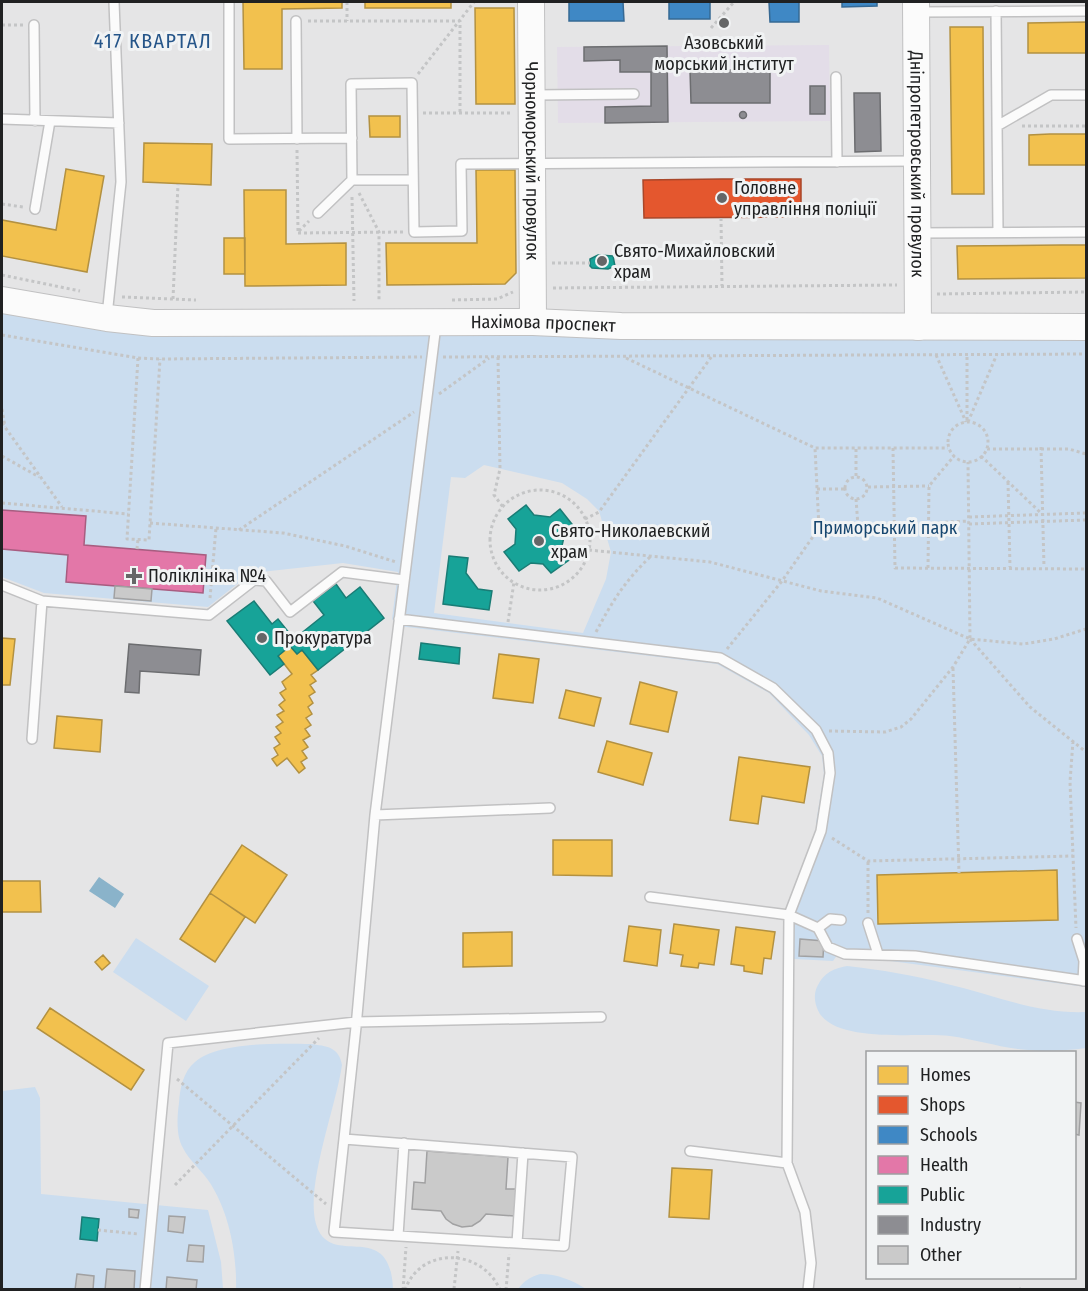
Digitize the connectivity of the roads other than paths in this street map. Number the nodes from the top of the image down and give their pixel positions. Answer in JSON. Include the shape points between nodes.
{"nodes":[{"id":1,"x":114,"y":2,"type":"edge"},
{"id":2,"x":229,"y":2,"type":"edge"},
{"id":3,"x":531,"y":2,"type":"edge"},
{"id":4,"x":916,"y":7,"type":"edge"},
{"id":5,"x":996,"y":11,"type":"junction"},
{"id":6,"x":1086,"y":11,"type":"edge"},
{"id":7,"x":296,"y":21,"type":"road end"},
{"id":8,"x":34,"y":25,"type":"road end"},
{"id":9,"x":836,"y":77,"type":"dead end"},
{"id":10,"x":634,"y":94,"type":"dead end"},
{"id":11,"x":1086,"y":95,"type":"edge"},
{"id":12,"x":526,"y":104,"type":"junction"},
{"id":13,"x":2,"y":119,"type":"edge"},
{"id":14,"x":35,"y":121,"type":"junction"},
{"id":15,"x":50,"y":121,"type":"junction"},
{"id":16,"x":119,"y":123,"type":"junction"},
{"id":17,"x":997,"y":126,"type":"junction"},
{"id":18,"x":352,"y":138,"type":"junction"},
{"id":19,"x":297,"y":139,"type":"junction"},
{"id":20,"x":837,"y":162,"type":"junction"},
{"id":21,"x":916,"y":162,"type":"junction"},
{"id":22,"x":532,"y":164,"type":"junction"},
{"id":23,"x":352,"y":180,"type":"junction"},
{"id":24,"x":413,"y":180,"type":"junction"},
{"id":25,"x":35,"y":209,"type":"road end"},
{"id":26,"x":318,"y":213,"type":"road end"},
{"id":27,"x":998,"y":232,"type":"junction"},
{"id":28,"x":1086,"y":232,"type":"edge"},
{"id":29,"x":917,"y":233,"type":"junction"},
{"id":30,"x":2,"y":300,"type":"edge"},
{"id":31,"x":108,"y":307,"type":"junction"},
{"id":32,"x":437,"y":322,"type":"junction"},
{"id":33,"x":534,"y":322,"type":"junction"},
{"id":34,"x":918,"y":327,"type":"junction"},
{"id":35,"x":1086,"y":327,"type":"edge"},
{"id":36,"x":404,"y":580,"type":"junction"},
{"id":37,"x":2,"y":585,"type":"edge"},
{"id":38,"x":42,"y":601,"type":"junction"},
{"id":39,"x":399,"y":619,"type":"junction"},
{"id":40,"x":32,"y":739,"type":"dead end"},
{"id":41,"x":550,"y":808,"type":"dead end"},
{"id":42,"x":375,"y":815,"type":"junction"},
{"id":43,"x":650,"y":897,"type":"dead end"},
{"id":44,"x":789,"y":915,"type":"junction"},
{"id":45,"x":841,"y":920,"type":"dead end"},
{"id":46,"x":868,"y":923,"type":"road end"},
{"id":47,"x":818,"y":928,"type":"junction"},
{"id":48,"x":1077,"y":939,"type":"road end"},
{"id":49,"x":878,"y":954,"type":"junction"},
{"id":50,"x":1085,"y":981,"type":"edge"},
{"id":51,"x":601,"y":1017,"type":"dead end"},
{"id":52,"x":356,"y":1022,"type":"junction"},
{"id":53,"x":344,"y":1139,"type":"junction"},
{"id":54,"x":404,"y":1143,"type":"junction"},
{"id":55,"x":690,"y":1151,"type":"dead end"},
{"id":56,"x":524,"y":1153,"type":"junction"},
{"id":57,"x":787,"y":1163,"type":"junction"},
{"id":58,"x":403,"y":1236,"type":"junction"},
{"id":59,"x":514,"y":1243,"type":"junction"},
{"id":60,"x":144,"y":1290,"type":"edge"},
{"id":61,"x":808,"y":1290,"type":"edge"}],
"edges":[{"from":1,"to":16,"type":"lane"},
{"from":2,"to":19,"type":"lane","via":[[229,139]]},
{"from":3,"to":12,"type":"main road","name":"Чорноморський провулок"},
{"from":4,"to":5,"type":"lane"},
{"from":4,"to":21,"type":"main road","name":"Дніпропетровський провулок"},
{"from":5,"to":6,"type":"lane"},
{"from":5,"to":17,"type":"lane"},
{"from":7,"to":19,"type":"lane"},
{"from":8,"to":14,"type":"lane"},
{"from":9,"to":20,"type":"lane"},
{"from":10,"to":12,"type":"lane"},
{"from":11,"to":17,"type":"lane","via":[[1051,95]]},
{"from":12,"to":22,"type":"main road","name":"Чорноморський провулок"},
{"from":13,"to":14,"type":"lane"},
{"from":14,"to":15,"type":"lane"},
{"from":15,"to":16,"type":"lane"},
{"from":15,"to":25,"type":"lane"},
{"from":16,"to":31,"type":"lane","via":[[122,182]]},
{"from":17,"to":27,"type":"lane"},
{"from":18,"to":19,"type":"lane"},
{"from":18,"to":23,"type":"lane"},
{"from":18,"to":24,"type":"lane","via":[[351,84],[412,83]]},
{"from":20,"to":21,"type":"lane"},
{"from":20,"to":22,"type":"lane"},
{"from":21,"to":29,"type":"main road","name":"Дніпропетровський провулок"},
{"from":22,"to":24,"type":"lane","via":[[461,164],[462,231],[414,232]]},
{"from":22,"to":33,"type":"main road","name":"Чорноморський провулок"},
{"from":23,"to":24,"type":"lane"},
{"from":23,"to":26,"type":"lane"},
{"from":27,"to":28,"type":"lane"},
{"from":27,"to":29,"type":"lane"},
{"from":29,"to":34,"type":"main road","name":"Дніпропетровський провулок"},
{"from":30,"to":31,"type":"main road","name":"Нахімова проспект"},
{"from":31,"to":32,"type":"main road","name":"Нахімова проспект","via":[[164,323]]},
{"from":32,"to":33,"type":"main road","name":"Нахімова проспект"},
{"from":32,"to":36,"type":"lane"},
{"from":33,"to":34,"type":"main road","name":"Нахімова проспект"},
{"from":34,"to":35,"type":"main road","name":"Нахімова проспект"},
{"from":36,"to":38,"type":"lane","via":[[342,572],[290,612],[266,581],[254,579],[209,615]]},
{"from":36,"to":39,"type":"lane"},
{"from":37,"to":38,"type":"lane"},
{"from":38,"to":40,"type":"lane"},
{"from":39,"to":42,"type":"lane"},
{"from":39,"to":44,"type":"lane","via":[[720,658],[773,688],[816,730],[828,753],[831,773],[821,831]]},
{"from":41,"to":42,"type":"lane"},
{"from":42,"to":52,"type":"lane"},
{"from":43,"to":44,"type":"lane"},
{"from":44,"to":47,"type":"lane"},
{"from":44,"to":57,"type":"lane"},
{"from":45,"to":47,"type":"lane","via":[[831,920]]},
{"from":46,"to":49,"type":"lane"},
{"from":47,"to":49,"type":"lane","via":[[833,950]]},
{"from":48,"to":50,"type":"lane"},
{"from":49,"to":50,"type":"lane"},
{"from":51,"to":52,"type":"lane"},
{"from":52,"to":53,"type":"lane"},
{"from":52,"to":60,"type":"lane","via":[[168,1043]]},
{"from":53,"to":54,"type":"lane"},
{"from":53,"to":58,"type":"lane","via":[[334,1232]]},
{"from":54,"to":56,"type":"lane"},
{"from":54,"to":58,"type":"lane"},
{"from":55,"to":57,"type":"lane"},
{"from":56,"to":59,"type":"lane"},
{"from":56,"to":59,"type":"lane","via":[[572,1157],[564,1246]]},
{"from":57,"to":61,"type":"lane","via":[[805,1212],[811,1263]]},
{"from":58,"to":59,"type":"lane"}]}
